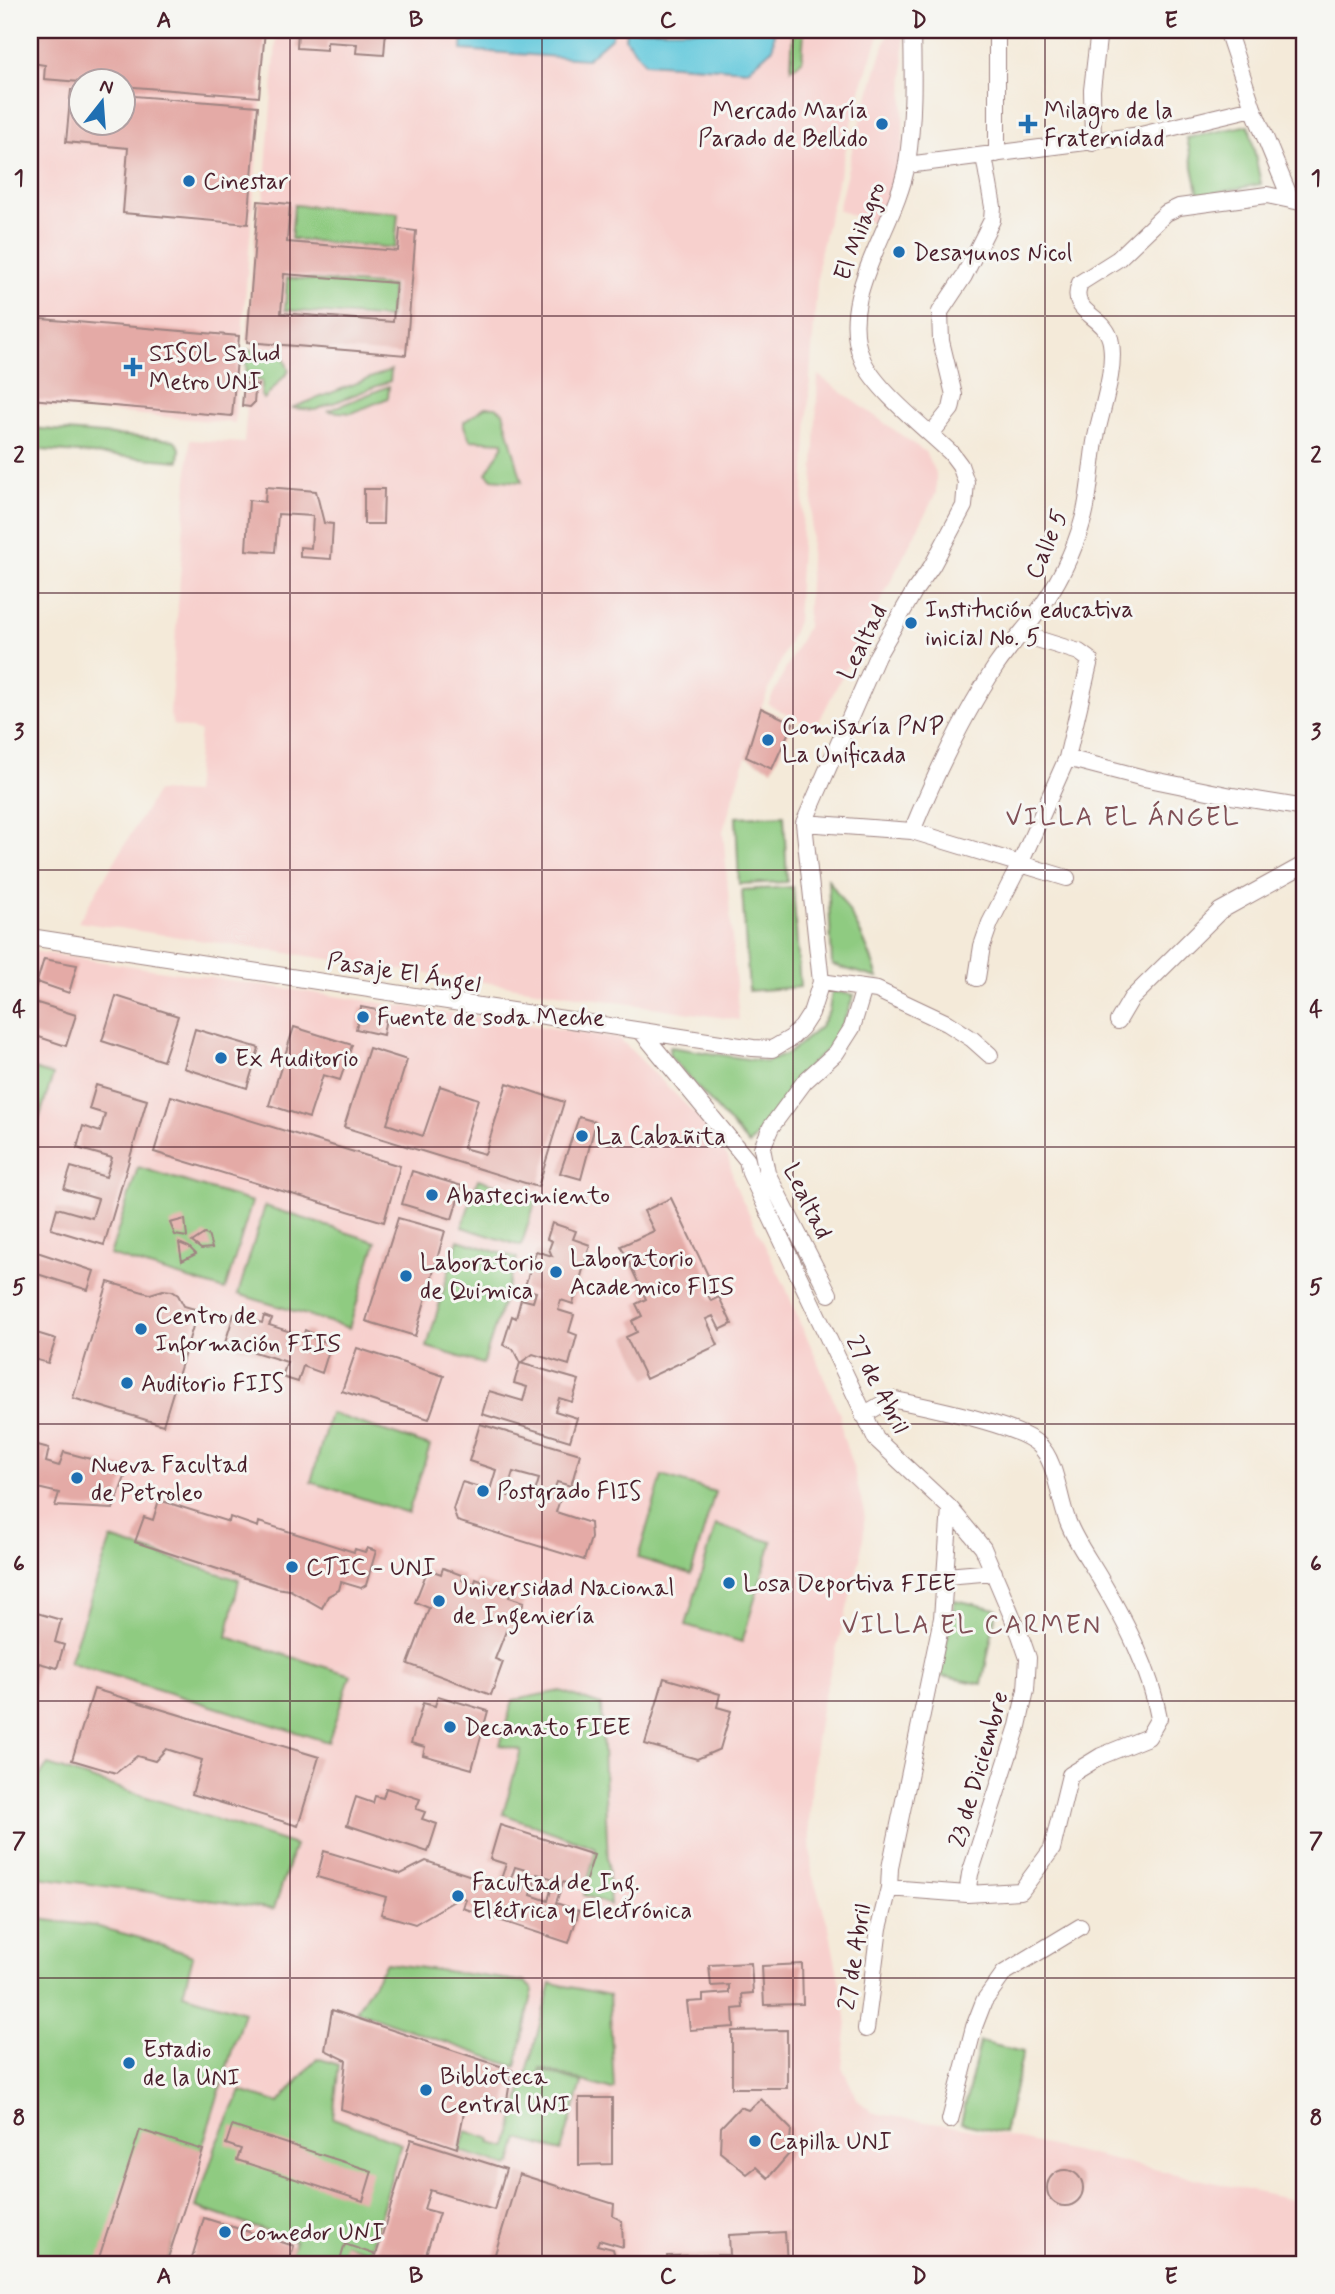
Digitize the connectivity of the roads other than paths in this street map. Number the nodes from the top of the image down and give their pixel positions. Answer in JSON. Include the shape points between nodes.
{"nodes":[{"id":1,"x":912,"y":30,"type":"edge"},
{"id":2,"x":997,"y":30,"type":"edge"},
{"id":3,"x":1099,"y":30,"type":"edge"},
{"id":4,"x":1227,"y":30,"type":"edge"},
{"id":5,"x":1253,"y":108,"type":"junction"},
{"id":6,"x":1093,"y":143,"type":"junction"},
{"id":7,"x":990,"y":155,"type":"junction"},
{"id":8,"x":907,"y":165,"type":"junction"},
{"id":9,"x":1298,"y":201,"type":"edge"},
{"id":10,"x":931,"y":434,"type":"junction"},
{"id":11,"x":951,"y":453,"type":"joint"},
{"id":12,"x":1021,"y":634,"type":"junction"},
{"id":13,"x":1067,"y":758,"type":"junction"},
{"id":14,"x":1305,"y":808,"type":"edge"},
{"id":15,"x":804,"y":823,"type":"junction"},
{"id":16,"x":912,"y":831,"type":"junction"},
{"id":17,"x":1020,"y":864,"type":"junction"},
{"id":18,"x":1305,"y":864,"type":"edge"},
{"id":19,"x":1067,"y":878,"type":"dead end"},
{"id":20,"x":30,"y":937,"type":"edge"},
{"id":21,"x":977,"y":978,"type":"dead end"},
{"id":22,"x":821,"y":982,"type":"junction"},
{"id":23,"x":864,"y":988,"type":"junction"},
{"id":24,"x":1118,"y":1021,"type":"dead end"},
{"id":25,"x":641,"y":1031,"type":"junction"},
{"id":26,"x":772,"y":1049,"type":"joint"},
{"id":27,"x":990,"y":1055,"type":"dead end"},
{"id":28,"x":829,"y":1294,"type":"dead end"},
{"id":29,"x":863,"y":1415,"type":"junction"},
{"id":30,"x":950,"y":1508,"type":"junction"},
{"id":31,"x":994,"y":1572,"type":"junction"},
{"id":32,"x":946,"y":1576,"type":"junction"},
{"id":33,"x":889,"y":1888,"type":"junction"},
{"id":34,"x":967,"y":1894,"type":"junction"},
{"id":35,"x":1080,"y":1927,"type":"dead end"},
{"id":36,"x":866,"y":2029,"type":"dead end"},
{"id":37,"x":950,"y":2120,"type":"dead end"}],
"edges":[{"from":1,"to":8,"type":"street","name":"El Milagro","via":[[913,100]]},
{"from":2,"to":7,"type":"street"},
{"from":3,"to":6,"type":"street"},
{"from":4,"to":5,"type":"street"},
{"from":5,"to":6,"type":"street"},
{"from":5,"to":9,"type":"street"},
{"from":6,"to":7,"type":"street"},
{"from":7,"to":8,"type":"street"},
{"from":7,"to":10,"type":"street","via":[[992,220],[940,312],[941,341],[954,395],[951,409]]},
{"from":8,"to":10,"type":"street","name":"El Milagro","via":[[861,283],[856,343],[877,381]]},
{"from":9,"to":12,"type":"street","name":"Calle 5","via":[[1258,196],[1187,205],[1166,213],[1124,254],[1080,283],[1080,307],[1103,324],[1112,353],[1085,512],[1069,560]]},
{"from":10,"to":11,"type":"street","name":"El Milagro"},
{"from":11,"to":15,"type":"street","name":"Lealtad","via":[[966,482],[964,506],[877,656]]},
{"from":12,"to":13,"type":"street","via":[[1079,652],[1090,660]]},
{"from":12,"to":16,"type":"street","name":"Calle 5","via":[[983,688]]},
{"from":13,"to":14,"type":"street"},
{"from":13,"to":17,"type":"street"},
{"from":15,"to":16,"type":"street"},
{"from":15,"to":22,"type":"street","name":"Lealtad"},
{"from":16,"to":17,"type":"street"},
{"from":17,"to":19,"type":"street"},
{"from":17,"to":21,"type":"street","via":[[990,923]]},
{"from":18,"to":24,"type":"street","via":[[1220,911],[1131,999]]},
{"from":20,"to":25,"type":"street","name":"Pasaje El Ángel"},
{"from":22,"to":23,"type":"street"},
{"from":22,"to":26,"type":"street","name":"Lealtad","via":[[802,1027]]},
{"from":23,"to":27,"type":"street","via":[[947,1023]]},
{"from":23,"to":28,"type":"street","name":"Lealtad","via":[[852,1028],[836,1053],[805,1081],[771,1127],[762,1148],[766,1173]]},
{"from":25,"to":26,"type":"street","name":"Pasaje El Ángel"},
{"from":25,"to":29,"type":"street","name":"27 de Abril","via":[[747,1160]]},
{"from":29,"to":30,"type":"street","name":"27 de Abril","via":[[876,1439]]},
{"from":29,"to":34,"type":"street","via":[[891,1399],[1014,1431],[1038,1443],[1052,1464],[1068,1523],[1153,1685],[1159,1718],[1148,1737],[1101,1756],[1070,1775],[1052,1849],[1021,1891]]},
{"from":30,"to":31,"type":"street","name":"23 de Diciembre","via":[[983,1548]]},
{"from":30,"to":32,"type":"street","name":"27 de Abril"},
{"from":31,"to":32,"type":"street"},
{"from":31,"to":34,"type":"street","name":"23 de Diciembre","via":[[1028,1658],[1026,1690]]},
{"from":32,"to":33,"type":"street","name":"27 de Abril","via":[[943,1618]]},
{"from":33,"to":34,"type":"street"},
{"from":33,"to":36,"type":"street","name":"27 de Abril"},
{"from":35,"to":37,"type":"street","via":[[1004,1973],[984,2001]]}]}
